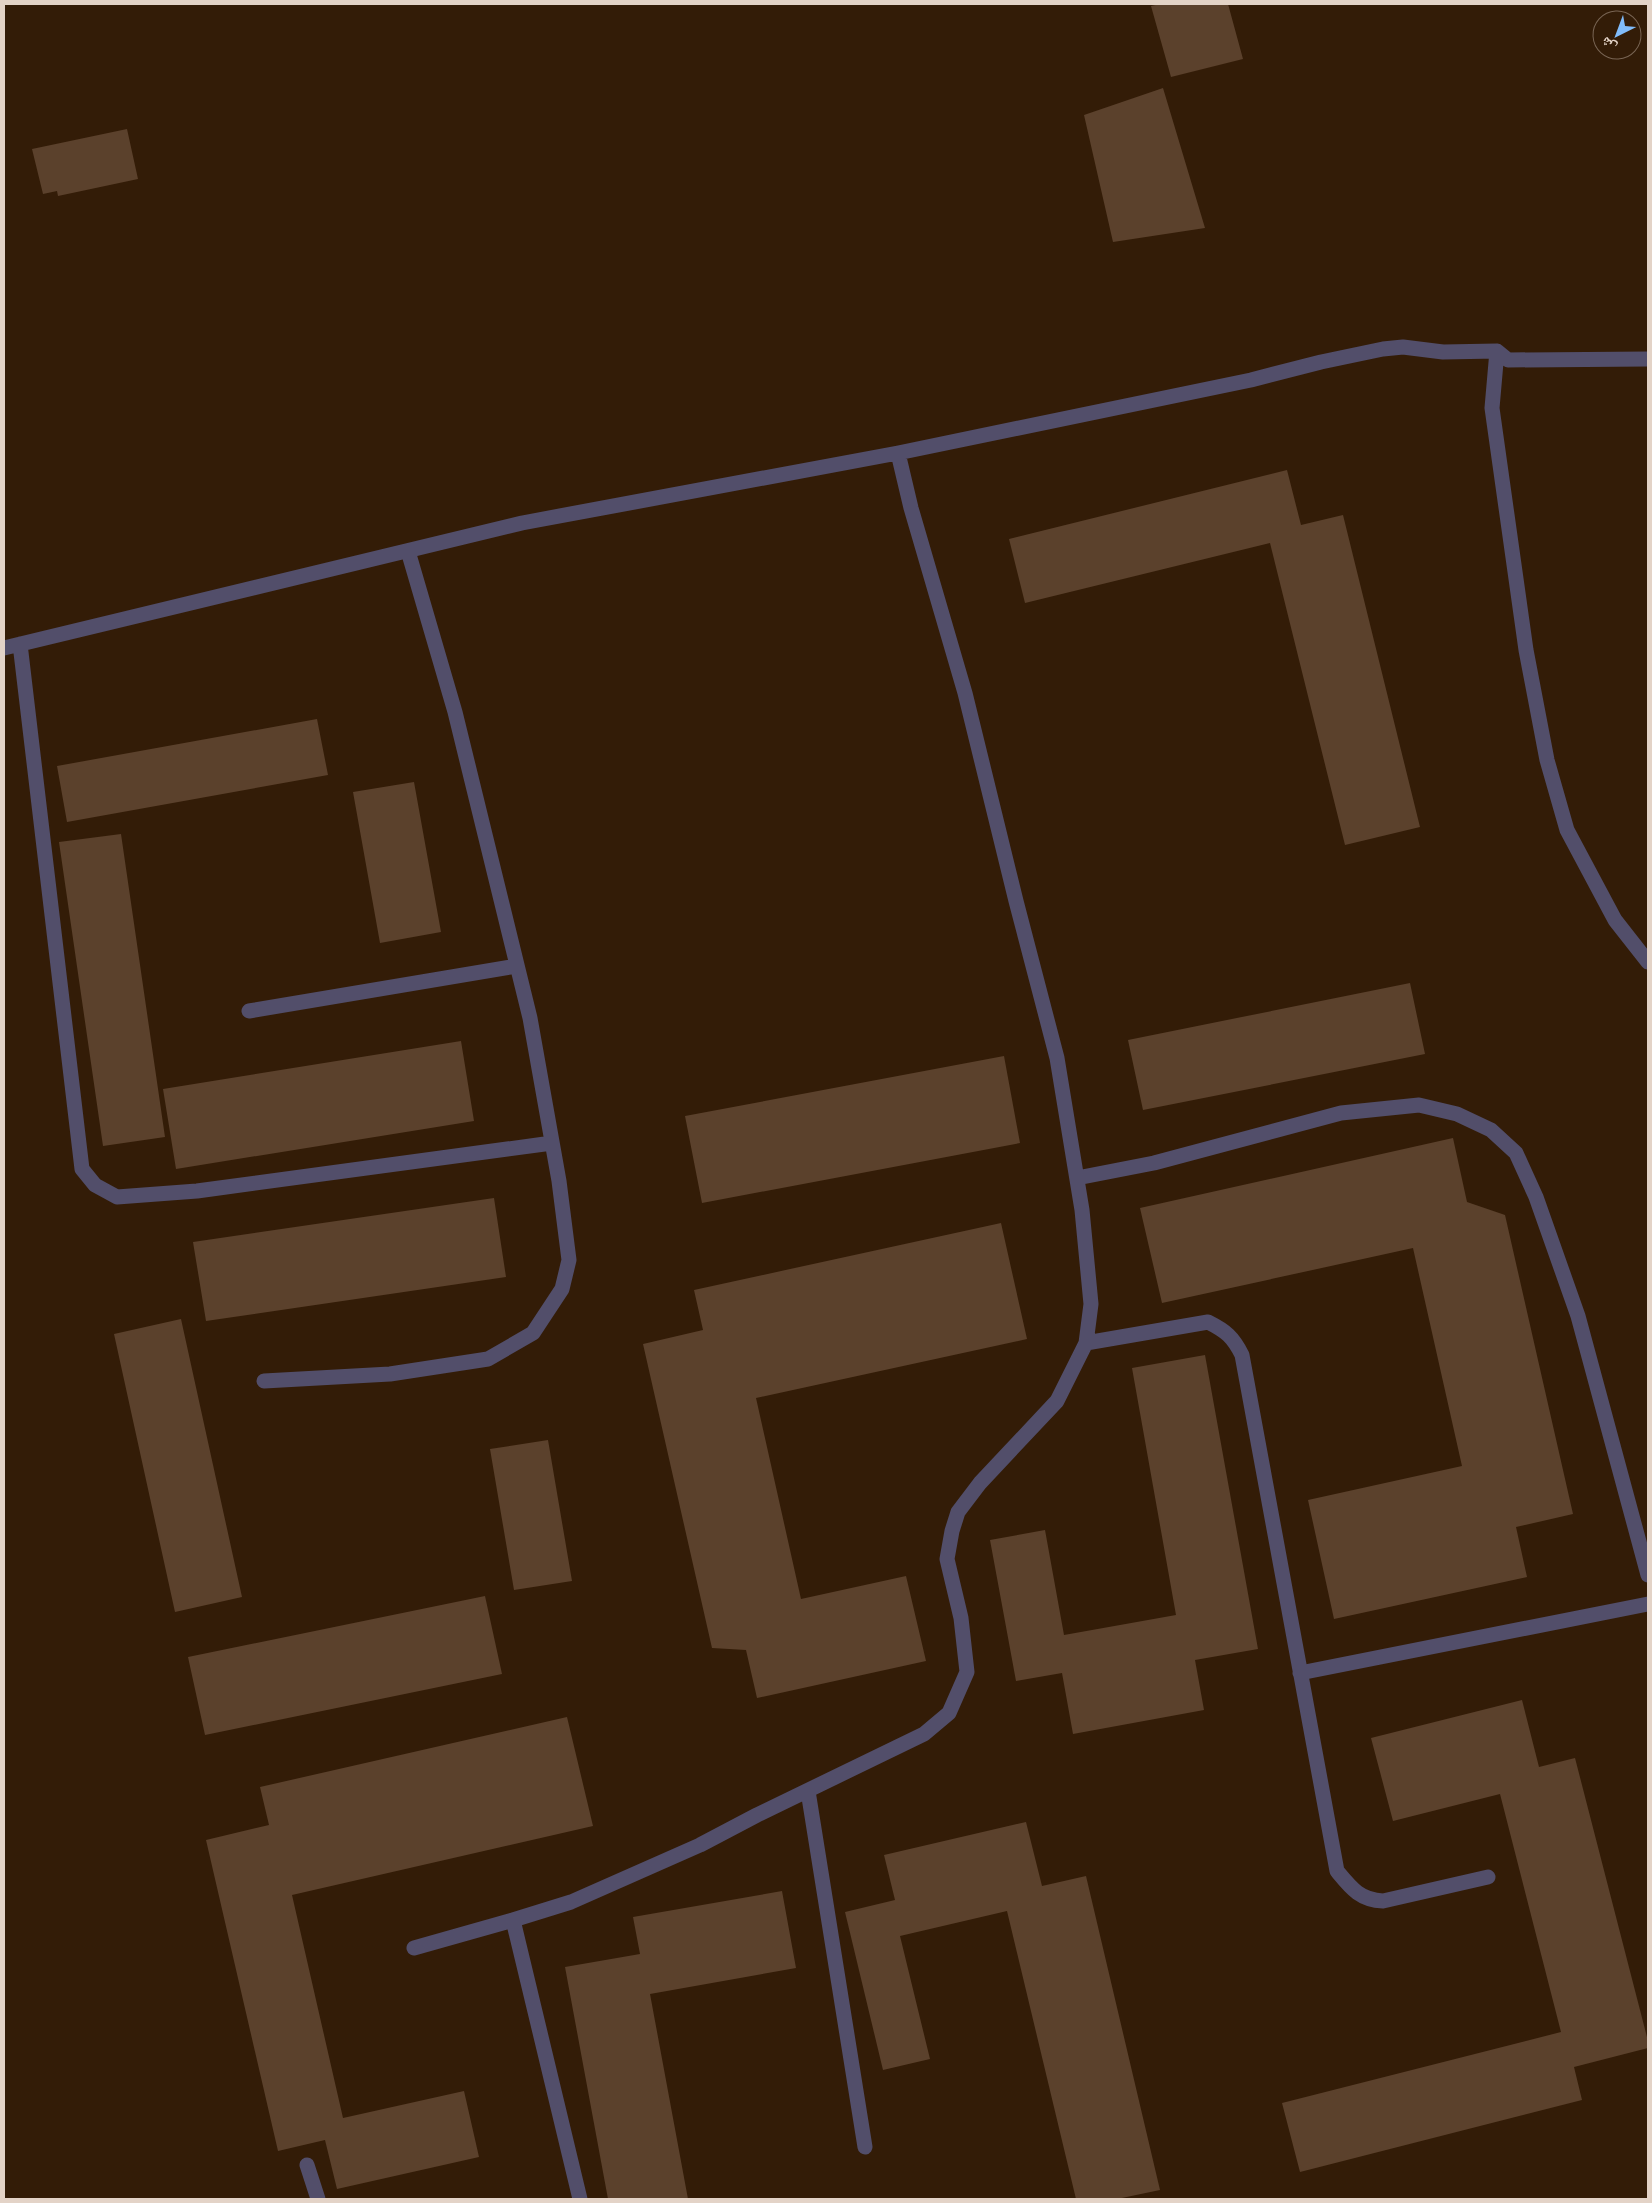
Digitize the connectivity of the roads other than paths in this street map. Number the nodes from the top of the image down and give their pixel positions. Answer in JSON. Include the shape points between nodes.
{"nodes":[{"id":1,"x":1497,"y":351,"type":"junction"},
{"id":2,"x":1648,"y":359,"type":"edge"},
{"id":3,"x":898,"y":453,"type":"junction"},
{"id":4,"x":408,"y":551,"type":"junction"},
{"id":5,"x":20,"y":644,"type":"junction"},
{"id":6,"x":4,"y":648,"type":"edge"},
{"id":7,"x":1648,"y":962,"type":"edge"},
{"id":8,"x":517,"y":966,"type":"junction"},
{"id":9,"x":249,"y":1011,"type":"dead end"},
{"id":10,"x":552,"y":1143,"type":"junction"},
{"id":11,"x":1077,"y":1178,"type":"junction"},
{"id":12,"x":1086,"y":1343,"type":"junction"},
{"id":13,"x":264,"y":1381,"type":"dead end"},
{"id":14,"x":1648,"y":1575,"type":"edge"},
{"id":15,"x":1648,"y":1604,"type":"edge"},
{"id":16,"x":1300,"y":1673,"type":"junction"},
{"id":17,"x":808,"y":1791,"type":"junction"},
{"id":18,"x":1488,"y":1877,"type":"dead end"},
{"id":19,"x":513,"y":1920,"type":"junction"},
{"id":20,"x":414,"y":1948,"type":"dead end"},
{"id":21,"x":866,"y":2147,"type":"dead end"},
{"id":22,"x":307,"y":2165,"type":"dead end"},
{"id":23,"x":318,"y":2199,"type":"edge"},
{"id":24,"x":580,"y":2199,"type":"edge"}],
"edges":[{"from":1,"to":2,"type":"street","via":[[1508,360]]},
{"from":1,"to":3,"type":"street","via":[[1383,349],[1251,380]]},
{"from":1,"to":7,"type":"street","via":[[1492,408],[1526,650],[1547,760],[1566,830],[1615,920]]},
{"from":3,"to":4,"type":"street","via":[[522,523]]},
{"from":3,"to":11,"type":"street","via":[[965,693],[1057,1058]]},
{"from":4,"to":5,"type":"street"},
{"from":4,"to":8,"type":"street","via":[[455,712]]},
{"from":5,"to":6,"type":"street"},
{"from":5,"to":10,"type":"street","via":[[82,1169],[95,1185],[118,1197],[197,1190]]},
{"from":8,"to":9,"type":"street"},
{"from":8,"to":10,"type":"street","via":[[530,1018]]},
{"from":10,"to":13,"type":"street","via":[[569,1260],[562,1289],[533,1332],[488,1359],[390,1374]]},
{"from":11,"to":12,"type":"street","via":[[1091,1304]]},
{"from":11,"to":14,"type":"street","via":[[1154,1162],[1341,1113],[1419,1105],[1457,1114],[1491,1130],[1516,1153],[1540,1205],[1578,1316]]},
{"from":12,"to":16,"type":"street","via":[[1208,1322],[1224,1330],[1234,1340],[1242,1355]]},
{"from":12,"to":17,"type":"street","via":[[1057,1401],[980,1483],[958,1512],[947,1559],[961,1618],[967,1672],[949,1713],[924,1734]]},
{"from":15,"to":16,"type":"street"},
{"from":16,"to":18,"type":"street","via":[[1337,1871],[1350,1888],[1368,1900],[1383,1901]]},
{"from":17,"to":19,"type":"street","via":[[609,1886]]},
{"from":17,"to":21,"type":"street"},
{"from":19,"to":20,"type":"street"},
{"from":19,"to":24,"type":"street"},
{"from":22,"to":23,"type":"street"}]}
